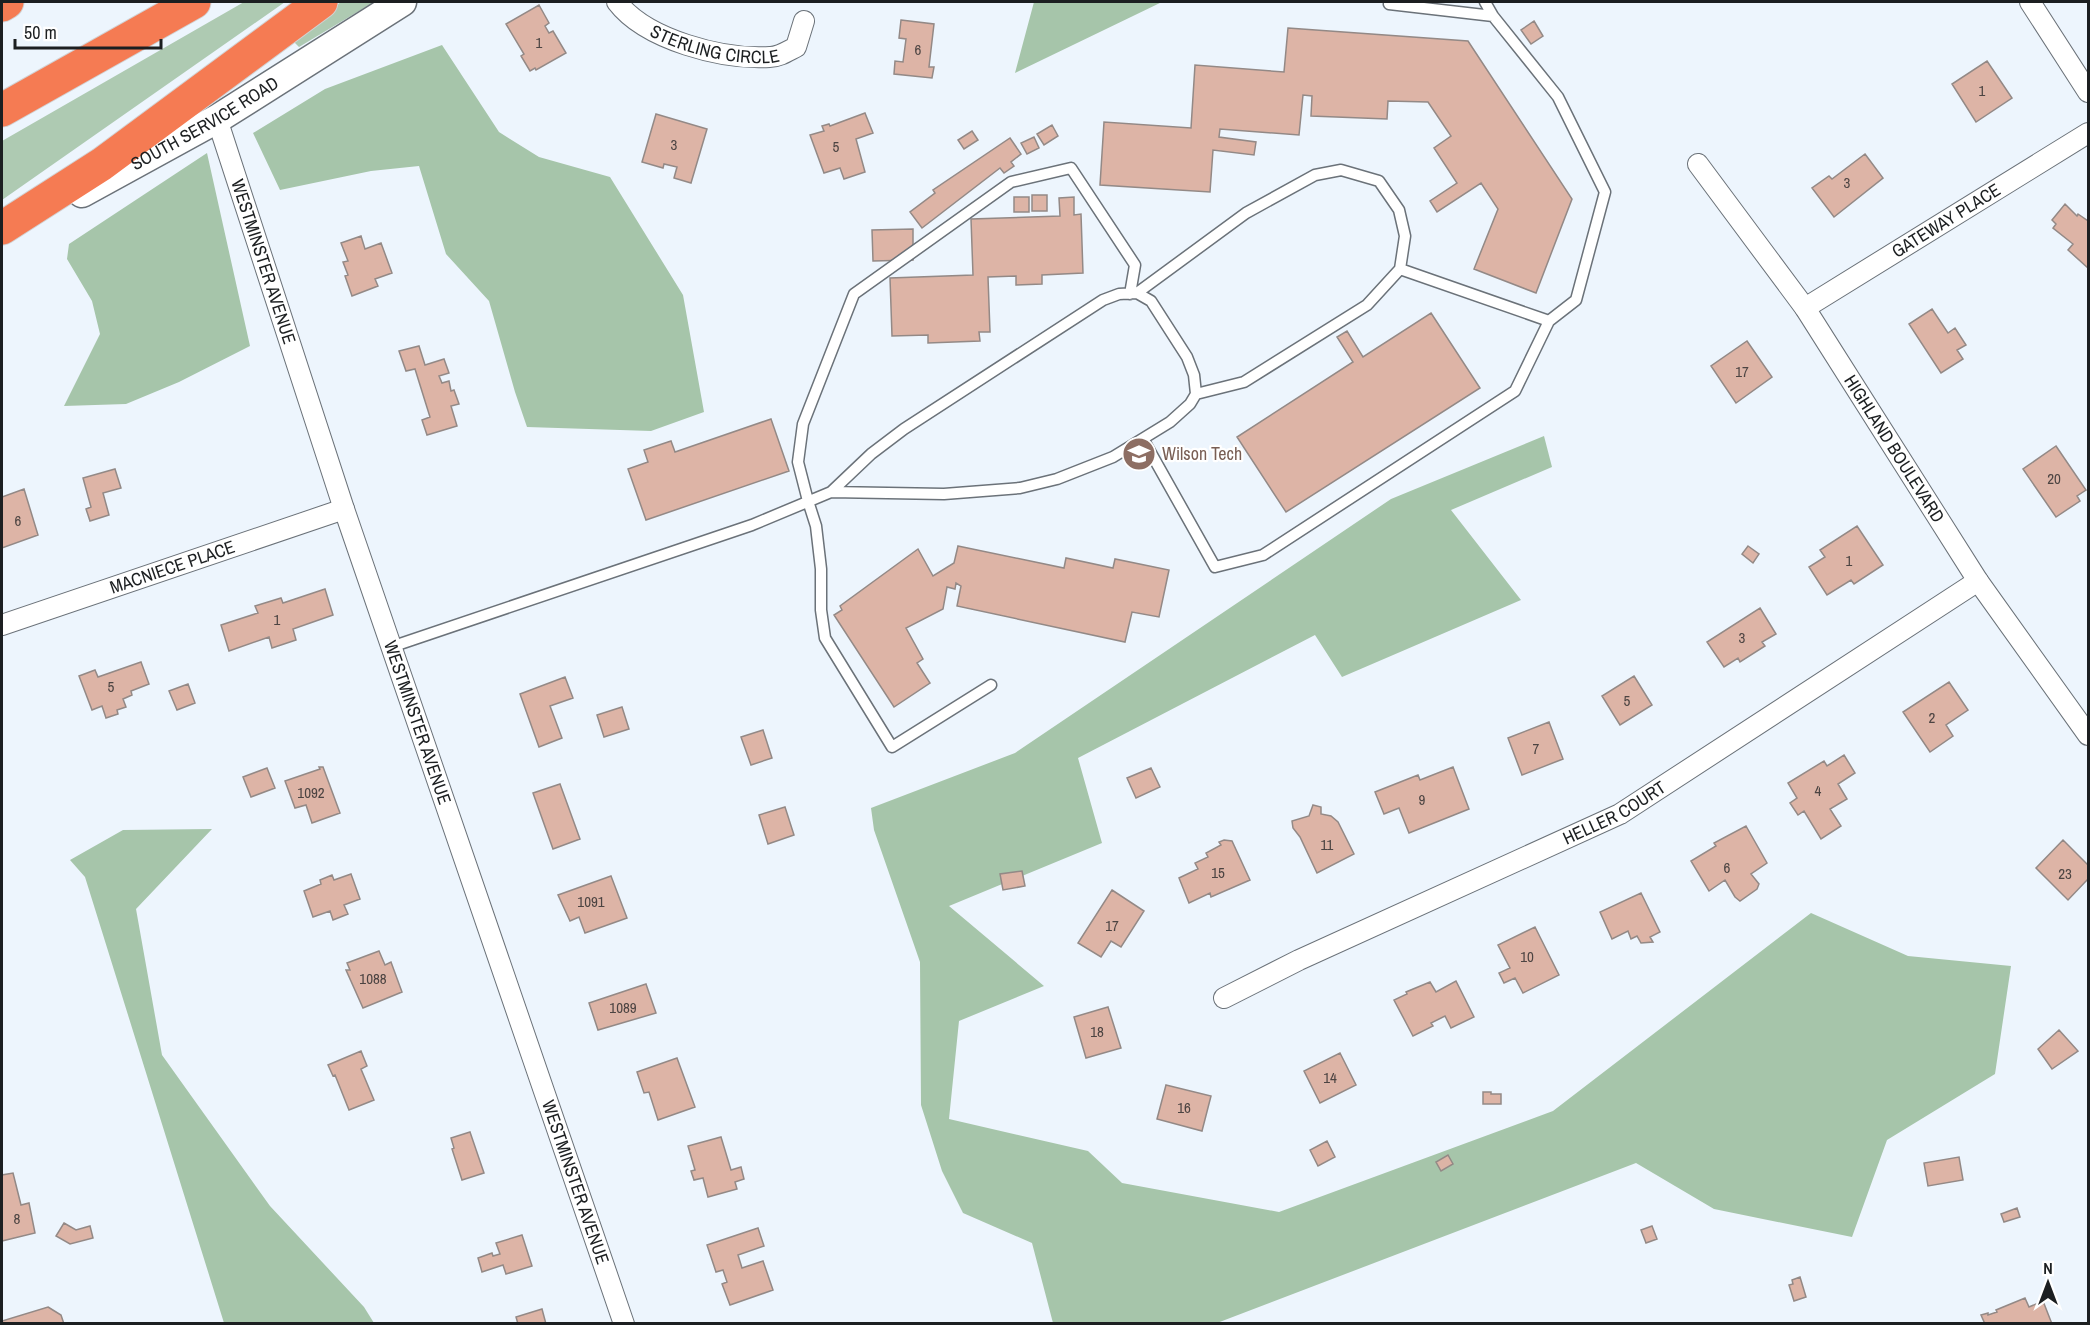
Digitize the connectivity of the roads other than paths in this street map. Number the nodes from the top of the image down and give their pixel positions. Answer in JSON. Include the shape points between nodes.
{"nodes":[{"id":1,"x":8,"y":2,"type":"edge"},
{"id":2,"x":194,"y":2,"type":"edge"},
{"id":3,"x":321,"y":2,"type":"edge"},
{"id":4,"x":402,"y":2,"type":"edge"},
{"id":5,"x":617,"y":2,"type":"edge"},
{"id":6,"x":1390,"y":2,"type":"edge"},
{"id":7,"x":1485,"y":2,"type":"edge"},
{"id":8,"x":2030,"y":2,"type":"edge"},
{"id":9,"x":2,"y":5,"type":"edge"},
{"id":10,"x":1493,"y":16,"type":"junction"},
{"id":11,"x":804,"y":21,"type":"dead end"},
{"id":12,"x":2088,"y":92,"type":"edge"},
{"id":13,"x":2,"y":110,"type":"edge"},
{"id":14,"x":217,"y":119,"type":"junction"},
{"id":15,"x":2088,"y":133,"type":"edge"},
{"id":16,"x":1698,"y":164,"type":"dead end"},
{"id":17,"x":2,"y":228,"type":"edge"},
{"id":18,"x":2,"y":237,"type":"edge"},
{"id":19,"x":1400,"y":268,"type":"junction"},
{"id":20,"x":1133,"y":294,"type":"junction"},
{"id":21,"x":1805,"y":308,"type":"junction"},
{"id":22,"x":1549,"y":321,"type":"junction"},
{"id":23,"x":1196,"y":393,"type":"junction"},
{"id":24,"x":1143,"y":439,"type":"junction"},
{"id":25,"x":831,"y":492,"type":"junction"},
{"id":26,"x":808,"y":501,"type":"junction"},
{"id":27,"x":344,"y":508,"type":"junction"},
{"id":28,"x":1978,"y":581,"type":"junction"},
{"id":29,"x":2,"y":626,"type":"edge"},
{"id":30,"x":391,"y":647,"type":"junction"},
{"id":31,"x":991,"y":685,"type":"dead end"},
{"id":32,"x":2088,"y":735,"type":"edge"},
{"id":33,"x":1224,"y":998,"type":"dead end"},
{"id":34,"x":624,"y":1323,"type":"edge"}],
"edges":[{"from":1,"to":9,"type":"highway"},
{"from":2,"to":13,"type":"highway"},
{"from":3,"to":17,"type":"highway","via":[[102,164]]},
{"from":4,"to":14,"type":"main road","name":"SOUTH SERVICE ROAD"},
{"from":5,"to":11,"type":"street","name":"STERLING CIRCLE","via":[[627,14],[672,39],[715,54],[773,57],[796,47]]},
{"from":6,"to":10,"type":"lane"},
{"from":7,"to":10,"type":"lane"},
{"from":8,"to":12,"type":"street"},
{"from":10,"to":22,"type":"lane","via":[[1558,97],[1605,192],[1576,300]]},
{"from":14,"to":18,"type":"main road","name":"SOUTH SERVICE ROAD"},
{"from":14,"to":27,"type":"street","name":"WESTMINSTER AVENUE"},
{"from":15,"to":21,"type":"street","name":"GATEWAY PLACE"},
{"from":16,"to":21,"type":"street","name":"HIGHLAND BOULEVARD"},
{"from":19,"to":20,"type":"lane","via":[[1405,236],[1399,210],[1379,181],[1341,170],[1315,175],[1246,213]]},
{"from":19,"to":22,"type":"lane"},
{"from":19,"to":23,"type":"lane","via":[[1367,305],[1244,382]]},
{"from":20,"to":23,"type":"lane","via":[[1151,301],[1187,357]]},
{"from":20,"to":25,"type":"lane","via":[[1103,300],[904,429]]},
{"from":20,"to":26,"type":"lane","via":[[1134,265],[1071,168],[1011,182],[854,294],[803,424],[798,462]]},
{"from":21,"to":28,"type":"street","name":"HIGHLAND BOULEVARD"},
{"from":22,"to":24,"type":"lane","via":[[1515,391],[1263,555],[1215,567]]},
{"from":23,"to":24,"type":"lane","via":[[1170,422]]},
{"from":24,"to":25,"type":"lane","via":[[1104,460],[1020,488],[944,494]]},
{"from":25,"to":26,"type":"lane"},
{"from":26,"to":30,"type":"lane","via":[[752,525]]},
{"from":26,"to":31,"type":"lane","via":[[816,526],[825,638],[892,747]]},
{"from":27,"to":29,"type":"street","name":"MACNIECE PLACE"},
{"from":27,"to":30,"type":"street","name":"WESTMINSTER AVENUE"},
{"from":28,"to":32,"type":"street","name":"HIGHLAND BOULEVARD"},
{"from":28,"to":33,"type":"street","name":"HELLER COURT","via":[[1620,814],[1309,955]]},
{"from":30,"to":34,"type":"street","name":"WESTMINSTER AVENUE"}]}
